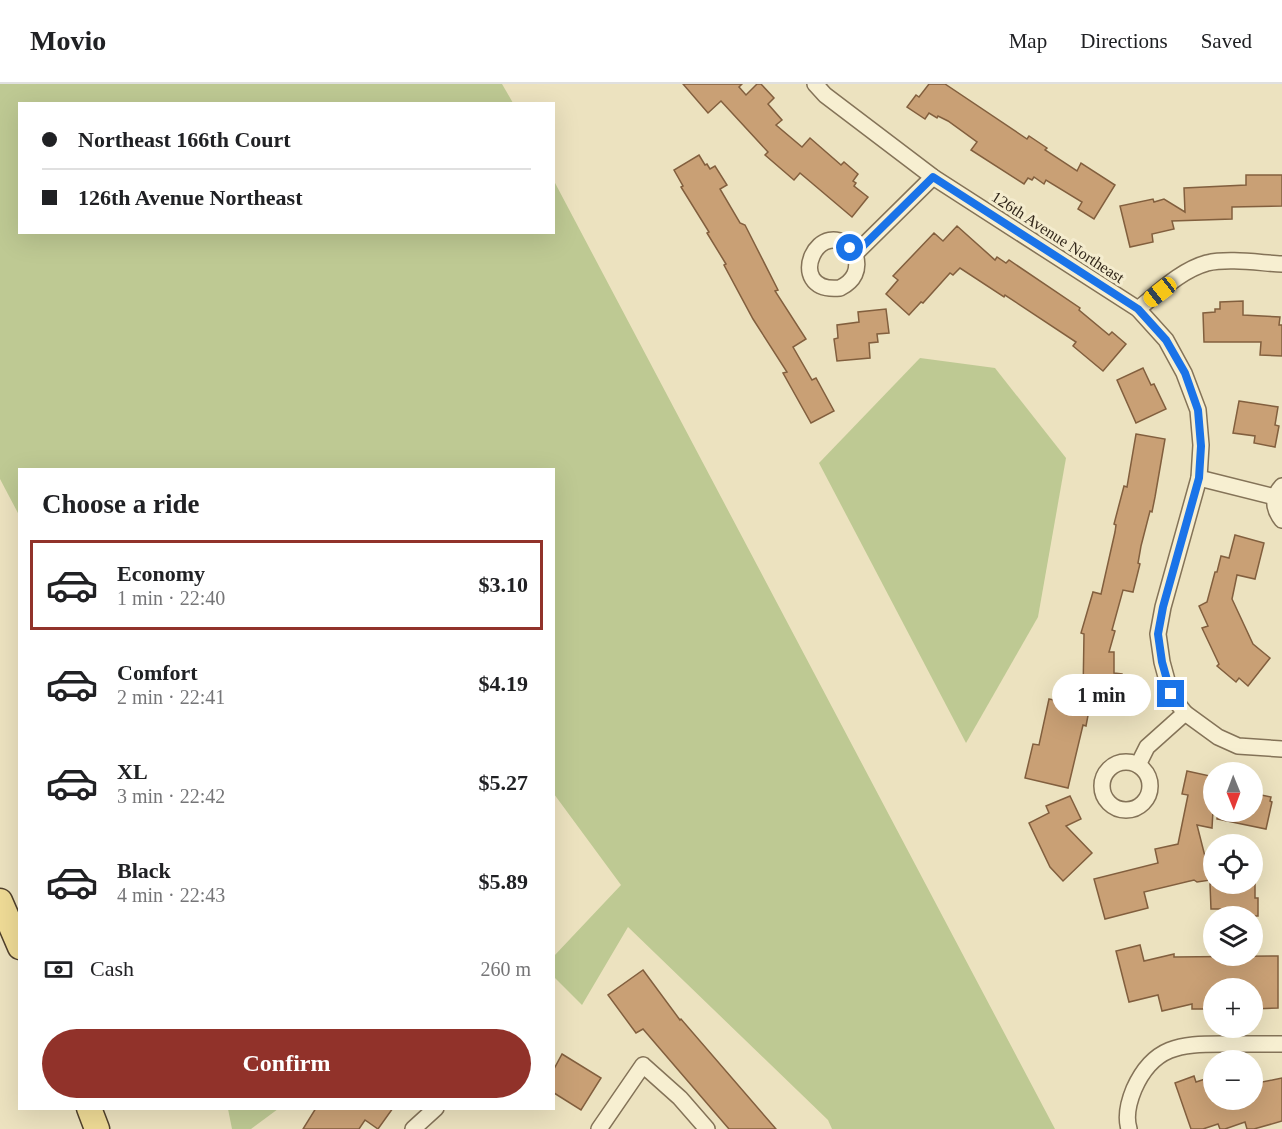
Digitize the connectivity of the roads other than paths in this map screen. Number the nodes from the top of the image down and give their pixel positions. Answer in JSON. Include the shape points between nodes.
{"nodes":[{"id":1,"x":815,"y":84,"type":"edge"},
{"id":2,"x":933,"y":177,"type":"junction"},
{"id":3,"x":855,"y":254,"type":"dead end"},
{"id":4,"x":1282,"y":264,"type":"edge"},
{"id":5,"x":1138,"y":309,"type":"junction"},
{"id":6,"x":1199,"y":478,"type":"junction"},
{"id":7,"x":1279,"y":492,"type":"edge"},
{"id":8,"x":1282,"y":520,"type":"edge"},
{"id":9,"x":1185,"y":713,"type":"junction"},
{"id":10,"x":1282,"y":749,"type":"edge"},
{"id":11,"x":1138,"y":765,"type":"dead end"},
{"id":12,"x":0,"y":901,"type":"edge"},
{"id":13,"x":18,"y":942,"type":"edge"},
{"id":14,"x":1282,"y":1044,"type":"edge"},
{"id":15,"x":90,"y":1110,"type":"edge"},
{"id":16,"x":434,"y":1110,"type":"edge"},
{"id":17,"x":97,"y":1129,"type":"edge"},
{"id":18,"x":413,"y":1129,"type":"edge"},
{"id":19,"x":599,"y":1129,"type":"edge"},
{"id":20,"x":707,"y":1129,"type":"edge"},
{"id":21,"x":1129,"y":1129,"type":"edge"}],
"edges":[{"from":1,"to":2,"type":"street","name":"126th Avenue Northeast"},
{"from":2,"to":3,"type":"street"},
{"from":2,"to":5,"type":"street","name":"126th Avenue Northeast"},
{"from":4,"to":5,"type":"street","via":[[1207,263],[1179,276]]},
{"from":5,"to":6,"type":"street","name":"126th Avenue Northeast","via":[[1166,340],[1185,373],[1198,410]]},
{"from":6,"to":7,"type":"street"},
{"from":6,"to":9,"type":"street","name":"126th Avenue Northeast","via":[[1158,634],[1171,694]]},
{"from":7,"to":8,"type":"street","via":[[1277,513]]},
{"from":9,"to":10,"type":"street","via":[[1238,746]]},
{"from":9,"to":11,"type":"street","via":[[1148,747]]},
{"from":12,"to":13,"type":"main road"},
{"from":14,"to":21,"type":"street","via":[[1186,1044],[1164,1052],[1142,1072],[1129,1100]]},
{"from":15,"to":17,"type":"main road"},
{"from":16,"to":18,"type":"street"},
{"from":19,"to":20,"type":"street","via":[[643,1065]]}]}
